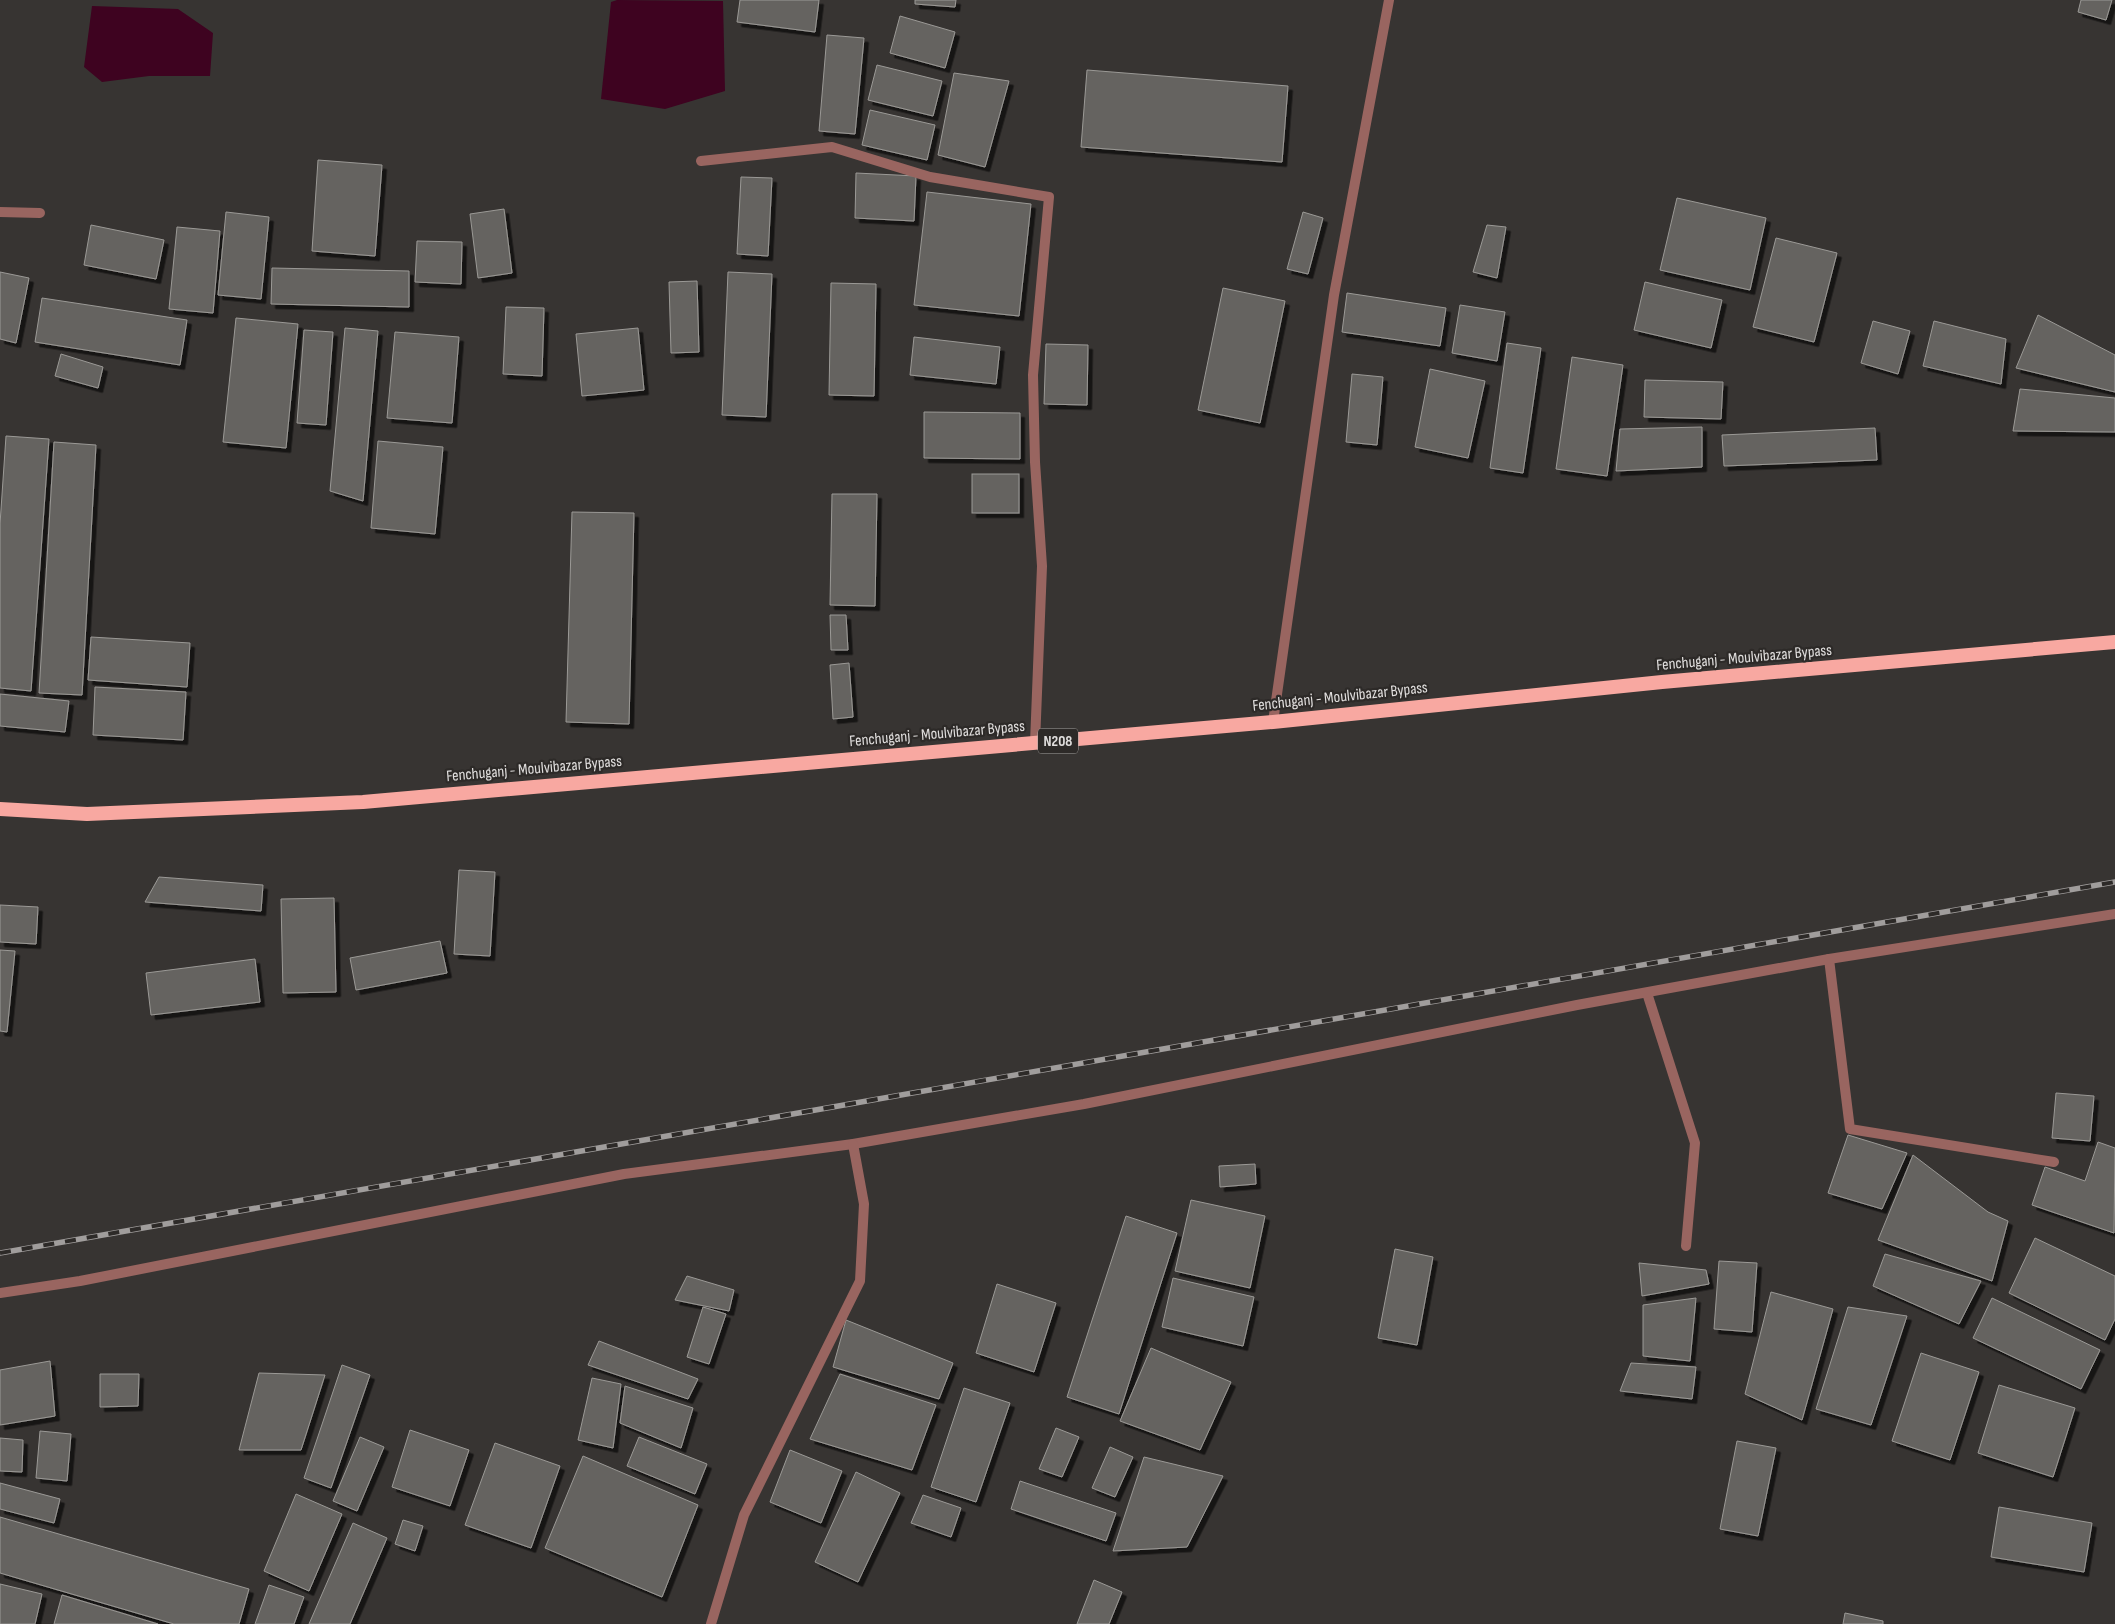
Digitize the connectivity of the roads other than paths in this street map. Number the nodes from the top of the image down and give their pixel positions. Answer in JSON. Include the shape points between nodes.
{"nodes":[{"id":1,"x":1389,"y":0,"type":"edge"},
{"id":2,"x":700,"y":161,"type":"dead end"},
{"id":3,"x":0,"y":212,"type":"edge"},
{"id":4,"x":40,"y":213,"type":"dead end"},
{"id":5,"x":2115,"y":642,"type":"edge"},
{"id":6,"x":1273,"y":722,"type":"junction"},
{"id":7,"x":1035,"y":743,"type":"junction"},
{"id":8,"x":0,"y":809,"type":"edge"},
{"id":9,"x":2115,"y":914,"type":"edge"},
{"id":10,"x":1829,"y":959,"type":"junction"},
{"id":11,"x":1647,"y":993,"type":"junction"},
{"id":12,"x":853,"y":1144,"type":"junction"},
{"id":13,"x":2054,"y":1162,"type":"dead end"},
{"id":14,"x":1686,"y":1246,"type":"dead end"},
{"id":15,"x":0,"y":1293,"type":"edge"},
{"id":16,"x":711,"y":1624,"type":"edge"}],
"edges":[{"from":1,"to":6,"type":"street","via":[[1334,295]]},
{"from":2,"to":7,"type":"street","via":[[832,147],[930,177],[1049,196],[1033,375],[1042,566]]},
{"from":3,"to":4,"type":"street"},
{"from":5,"to":6,"type":"highway","name":"Fenchuganj - Moulvibazar Bypass","number":"N208","via":[[1652,683]]},
{"from":6,"to":7,"type":"highway","name":"Fenchuganj - Moulvibazar Bypass","number":"N208"},
{"from":7,"to":8,"type":"highway","name":"Fenchuganj - Moulvibazar Bypass","number":"N208","via":[[363,802],[87,814]]},
{"from":9,"to":10,"type":"street"},
{"from":10,"to":11,"type":"street"},
{"from":10,"to":13,"type":"street","via":[[1850,1129]]},
{"from":11,"to":12,"type":"street","via":[[1084,1104]]},
{"from":11,"to":14,"type":"street","via":[[1695,1143]]},
{"from":12,"to":15,"type":"street","via":[[624,1174]]},
{"from":12,"to":16,"type":"street","via":[[864,1204],[860,1281],[744,1515]]}]}
